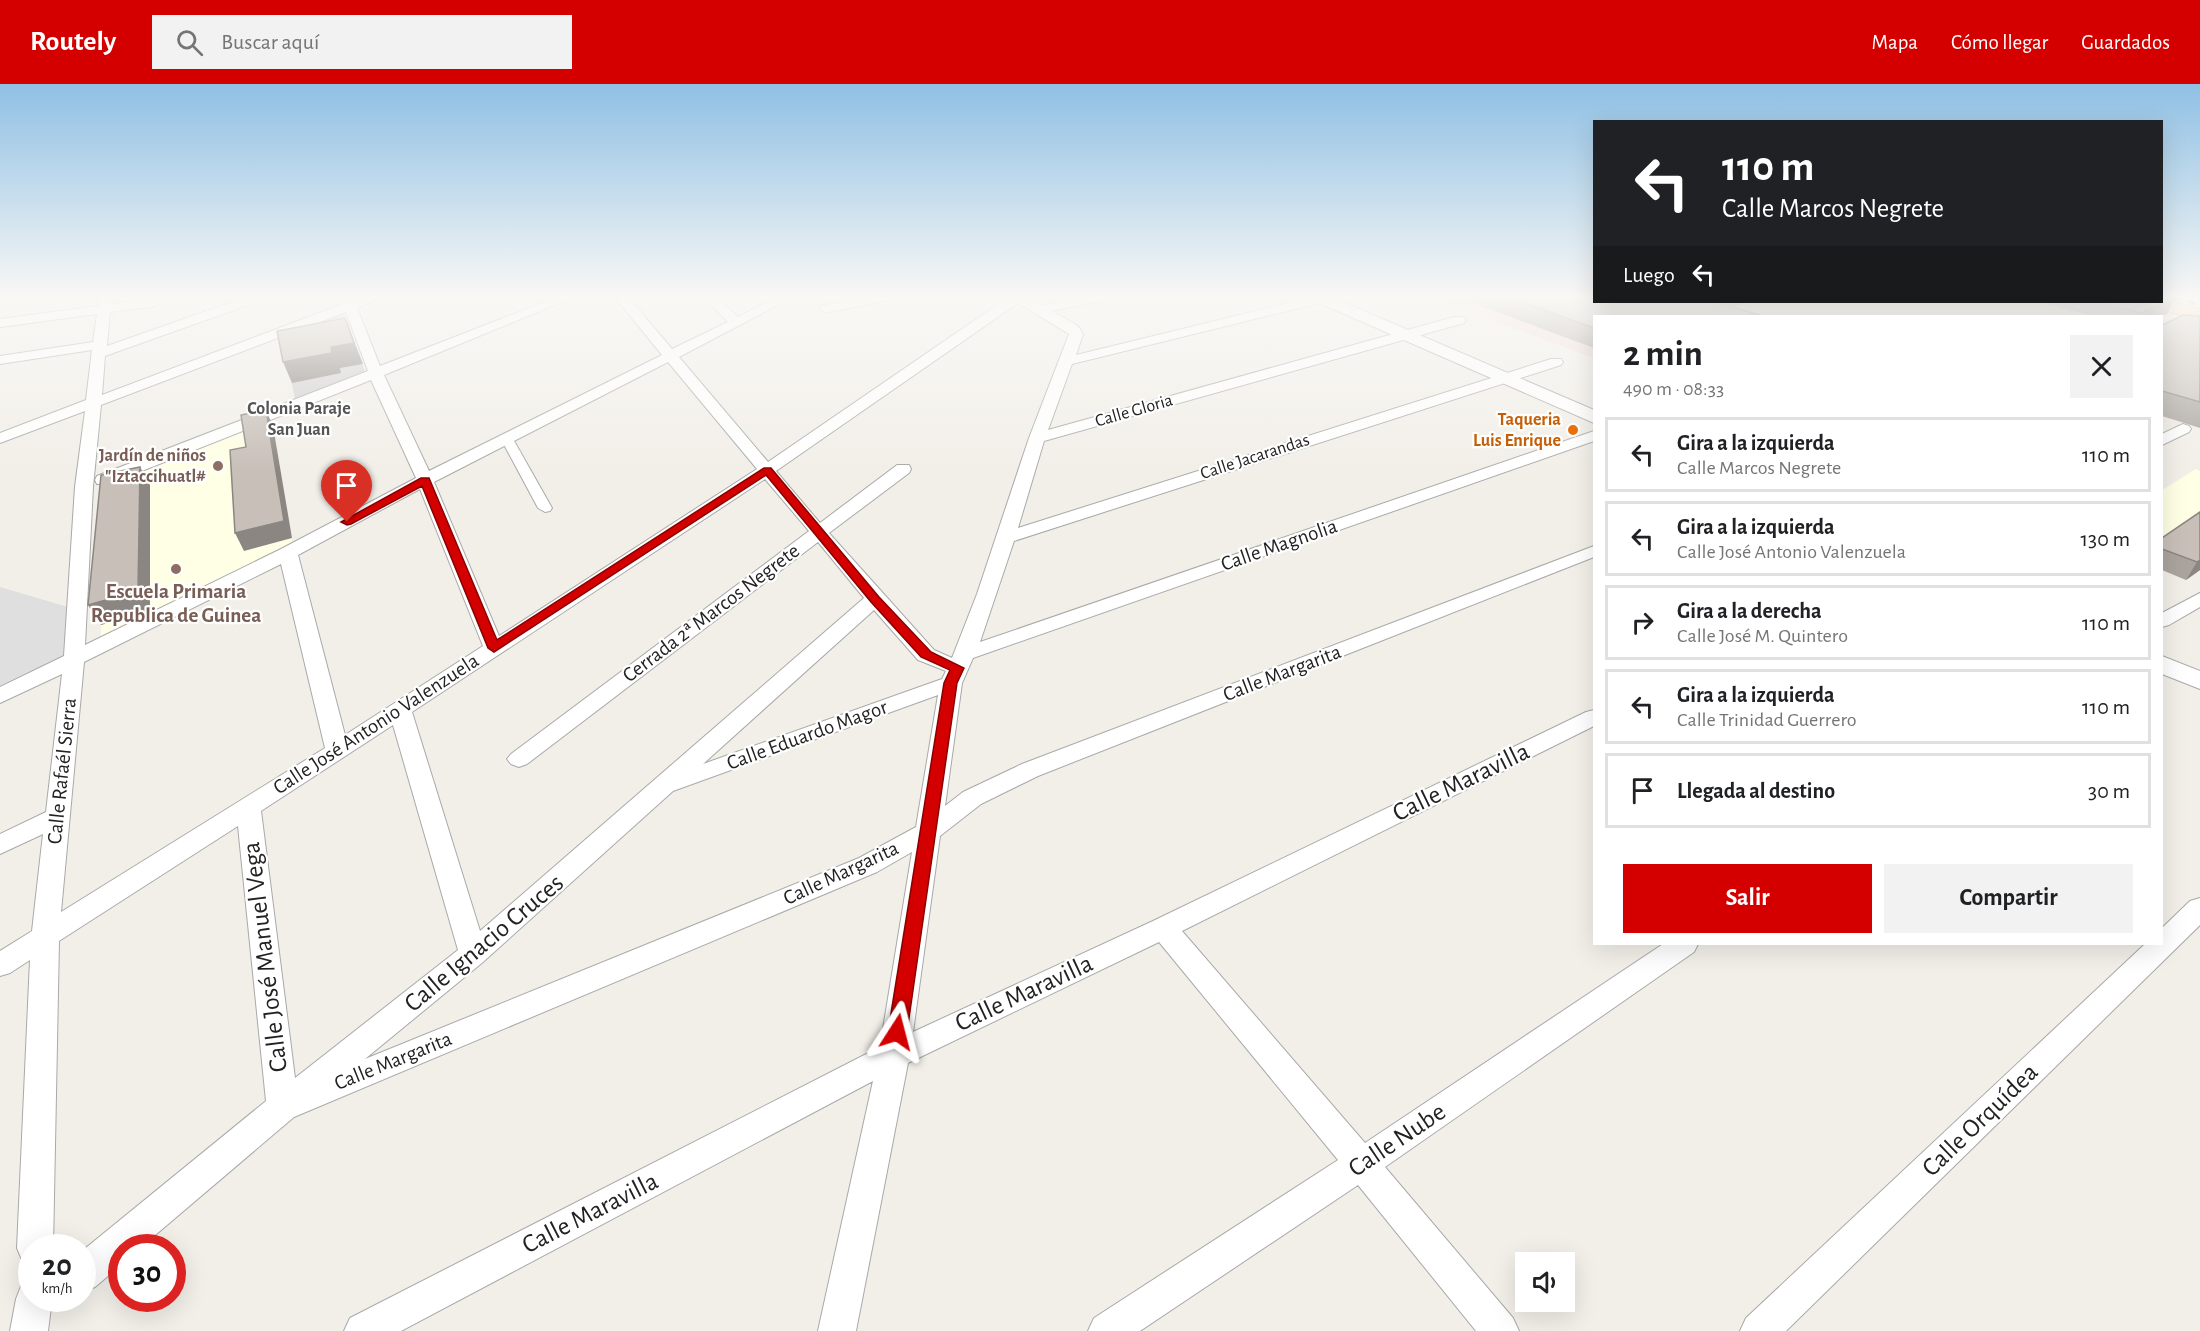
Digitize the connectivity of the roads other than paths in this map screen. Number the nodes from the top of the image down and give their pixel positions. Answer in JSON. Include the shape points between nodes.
{"nodes":[{"id":1,"x":53,"y":354,"type":"edge"},
{"id":2,"x":100,"y":354,"type":"edge"},
{"id":3,"x":215,"y":354,"type":"edge"},
{"id":4,"x":368,"y":354,"type":"edge"},
{"id":5,"x":426,"y":354,"type":"edge"},
{"id":6,"x":670,"y":354,"type":"edge"},
{"id":7,"x":677,"y":354,"type":"edge"},
{"id":8,"x":934,"y":354,"type":"edge"},
{"id":9,"x":1069,"y":354,"type":"edge"},
{"id":10,"x":1094,"y":354,"type":"edge"},
{"id":11,"x":1336,"y":354,"type":"edge"},
{"id":12,"x":1449,"y":354,"type":"edge"},
{"id":13,"x":672,"y":357,"type":"junction"},
{"id":14,"x":0,"y":360,"type":"edge"},
{"id":15,"x":1067,"y":361,"type":"junction"},
{"id":16,"x":1556,"y":362,"type":"dead end"},
{"id":17,"x":376,"y":374,"type":"junction"},
{"id":18,"x":1504,"y":378,"type":"junction"},
{"id":19,"x":95,"y":402,"type":"junction"},
{"id":20,"x":1593,"y":417,"type":"edge"},
{"id":21,"x":2183,"y":429,"type":"dead end"},
{"id":22,"x":1593,"y":436,"type":"edge"},
{"id":23,"x":0,"y":438,"type":"edge"},
{"id":24,"x":1037,"y":438,"type":"junction"},
{"id":25,"x":507,"y":439,"type":"junction"},
{"id":26,"x":2163,"y":439,"type":"edge"},
{"id":27,"x":903,"y":469,"type":"dead end"},
{"id":28,"x":767,"y":470,"type":"junction"},
{"id":29,"x":425,"y":480,"type":"junction"},
{"id":30,"x":84,"y":487,"type":"junction"},
{"id":31,"x":545,"y":508,"type":"dead end"},
{"id":32,"x":818,"y":532,"type":"junction"},
{"id":33,"x":1007,"y":537,"type":"junction"},
{"id":34,"x":1593,"y":551,"type":"edge"},
{"id":35,"x":288,"y":553,"type":"junction"},
{"id":36,"x":875,"y":599,"type":"junction"},
{"id":37,"x":2200,"y":599,"type":"edge"},
{"id":38,"x":2163,"y":620,"type":"edge"},
{"id":39,"x":494,"y":648,"type":"junction"},
{"id":40,"x":74,"y":660,"type":"junction"},
{"id":41,"x":2163,"y":664,"type":"edge"},
{"id":42,"x":958,"y":668,"type":"junction"},
{"id":43,"x":2200,"y":681,"type":"edge"},
{"id":44,"x":0,"y":696,"type":"edge"},
{"id":45,"x":400,"y":709,"type":"junction"},
{"id":46,"x":1593,"y":717,"type":"edge"},
{"id":47,"x":337,"y":751,"type":"junction"},
{"id":48,"x":519,"y":759,"type":"dead end"},
{"id":49,"x":662,"y":788,"type":"junction"},
{"id":50,"x":248,"y":807,"type":"junction"},
{"id":51,"x":56,"y":818,"type":"junction"},
{"id":52,"x":928,"y":832,"type":"junction"},
{"id":53,"x":0,"y":845,"type":"edge"},
{"id":54,"x":2200,"y":909,"type":"edge"},
{"id":55,"x":1162,"y":928,"type":"junction"},
{"id":56,"x":45,"y":937,"type":"junction"},
{"id":57,"x":2163,"y":944,"type":"edge"},
{"id":58,"x":1683,"y":945,"type":"edge"},
{"id":59,"x":2162,"y":945,"type":"edge"},
{"id":60,"x":473,"y":954,"type":"junction"},
{"id":61,"x":0,"y":965,"type":"edge"},
{"id":62,"x":894,"y":1054,"type":"junction"},
{"id":63,"x":283,"y":1107,"type":"junction"},
{"id":64,"x":1360,"y":1165,"type":"junction"},
{"id":65,"x":35,"y":1234,"type":"edge"},
{"id":66,"x":96,"y":1262,"type":"edge"},
{"id":67,"x":363,"y":1331,"type":"edge"},
{"id":68,"x":837,"y":1331,"type":"edge"},
{"id":69,"x":1107,"y":1331,"type":"edge"},
{"id":70,"x":1500,"y":1331,"type":"edge"},
{"id":71,"x":1759,"y":1331,"type":"edge"}],
"edges":[{"from":1,"to":14,"type":"street"},
{"from":2,"to":19,"type":"street","name":"Calle Rafaél Sierra"},
{"from":3,"to":19,"type":"street"},
{"from":4,"to":17,"type":"street"},
{"from":5,"to":17,"type":"street"},
{"from":6,"to":13,"type":"street"},
{"from":7,"to":13,"type":"street"},
{"from":8,"to":28,"type":"street","name":"Calle José Antonio Valenzuela"},
{"from":9,"to":15,"type":"street"},
{"from":10,"to":15,"type":"street"},
{"from":11,"to":24,"type":"street","name":"Calle Gloria"},
{"from":12,"to":18,"type":"street"},
{"from":13,"to":25,"type":"street"},
{"from":13,"to":28,"type":"street"},
{"from":15,"to":24,"type":"street"},
{"from":16,"to":18,"type":"street","name":"Calle Jacarandas"},
{"from":17,"to":29,"type":"street"},
{"from":17,"to":30,"type":"street"},
{"from":18,"to":20,"type":"street"},
{"from":18,"to":33,"type":"street","name":"Calle Jacarandas"},
{"from":19,"to":23,"type":"street"},
{"from":19,"to":30,"type":"street","name":"Calle Rafaél Sierra"},
{"from":21,"to":26,"type":"street"},
{"from":22,"to":42,"type":"street","name":"Calle Magnolia"},
{"from":24,"to":33,"type":"street"},
{"from":25,"to":29,"type":"street"},
{"from":25,"to":31,"type":"street"},
{"from":27,"to":32,"type":"street","name":"Cerrada 2ª Marcos Negrete"},
{"from":28,"to":32,"type":"street"},
{"from":28,"to":39,"type":"street","name":"Calle José Antonio Valenzuela"},
{"from":29,"to":35,"type":"street"},
{"from":29,"to":39,"type":"street"},
{"from":30,"to":40,"type":"street","name":"Calle Rafaél Sierra"},
{"from":32,"to":36,"type":"street"},
{"from":32,"to":48,"type":"street","name":"Cerrada 2ª Marcos Negrete"},
{"from":33,"to":42,"type":"street"},
{"from":34,"to":52,"type":"street","name":"Calle Margarita","via":[[1030,770],[972,798]]},
{"from":35,"to":40,"type":"street"},
{"from":35,"to":47,"type":"street"},
{"from":36,"to":42,"type":"street","via":[[926,655]]},
{"from":36,"to":49,"type":"street","name":"Calle Ignacio Cruces"},
{"from":37,"to":38,"type":"street"},
{"from":39,"to":45,"type":"street","name":"Calle José Antonio Valenzuela"},
{"from":40,"to":44,"type":"street"},
{"from":40,"to":51,"type":"street","name":"Calle Rafaél Sierra"},
{"from":41,"to":43,"type":"street"},
{"from":42,"to":49,"type":"street","name":"Calle Eduardo Magor"},
{"from":42,"to":52,"type":"street"},
{"from":45,"to":47,"type":"street","name":"Calle José Antonio Valenzuela"},
{"from":45,"to":60,"type":"street"},
{"from":46,"to":55,"type":"street","name":"Calle Maravilla"},
{"from":47,"to":50,"type":"street","name":"Calle José Antonio Valenzuela"},
{"from":49,"to":60,"type":"street","name":"Calle Ignacio Cruces"},
{"from":50,"to":56,"type":"street","name":"Calle José Antonio Valenzuela"},
{"from":50,"to":63,"type":"street","name":"Calle José Manuel Vega"},
{"from":51,"to":53,"type":"street"},
{"from":51,"to":56,"type":"street","name":"Calle Rafaél Sierra"},
{"from":52,"to":62,"type":"street"},
{"from":52,"to":63,"type":"street","name":"Calle Margarita","via":[[868,866]]},
{"from":54,"to":57,"type":"street","name":"Calle Orquídea"},
{"from":55,"to":62,"type":"street","name":"Calle Maravilla"},
{"from":55,"to":64,"type":"street"},
{"from":56,"to":61,"type":"street","name":"Calle José Antonio Valenzuela"},
{"from":56,"to":65,"type":"street","name":"Calle Rafaél Sierra"},
{"from":58,"to":64,"type":"street","name":"Calle Nube"},
{"from":59,"to":71,"type":"street","name":"Calle Orquídea"},
{"from":60,"to":63,"type":"street","name":"Calle Ignacio Cruces"},
{"from":62,"to":67,"type":"street","name":"Calle Maravilla"},
{"from":62,"to":68,"type":"street"},
{"from":63,"to":66,"type":"street","name":"Calle Ignacio Cruces"},
{"from":64,"to":69,"type":"street","name":"Calle Nube"},
{"from":64,"to":70,"type":"street"}]}
